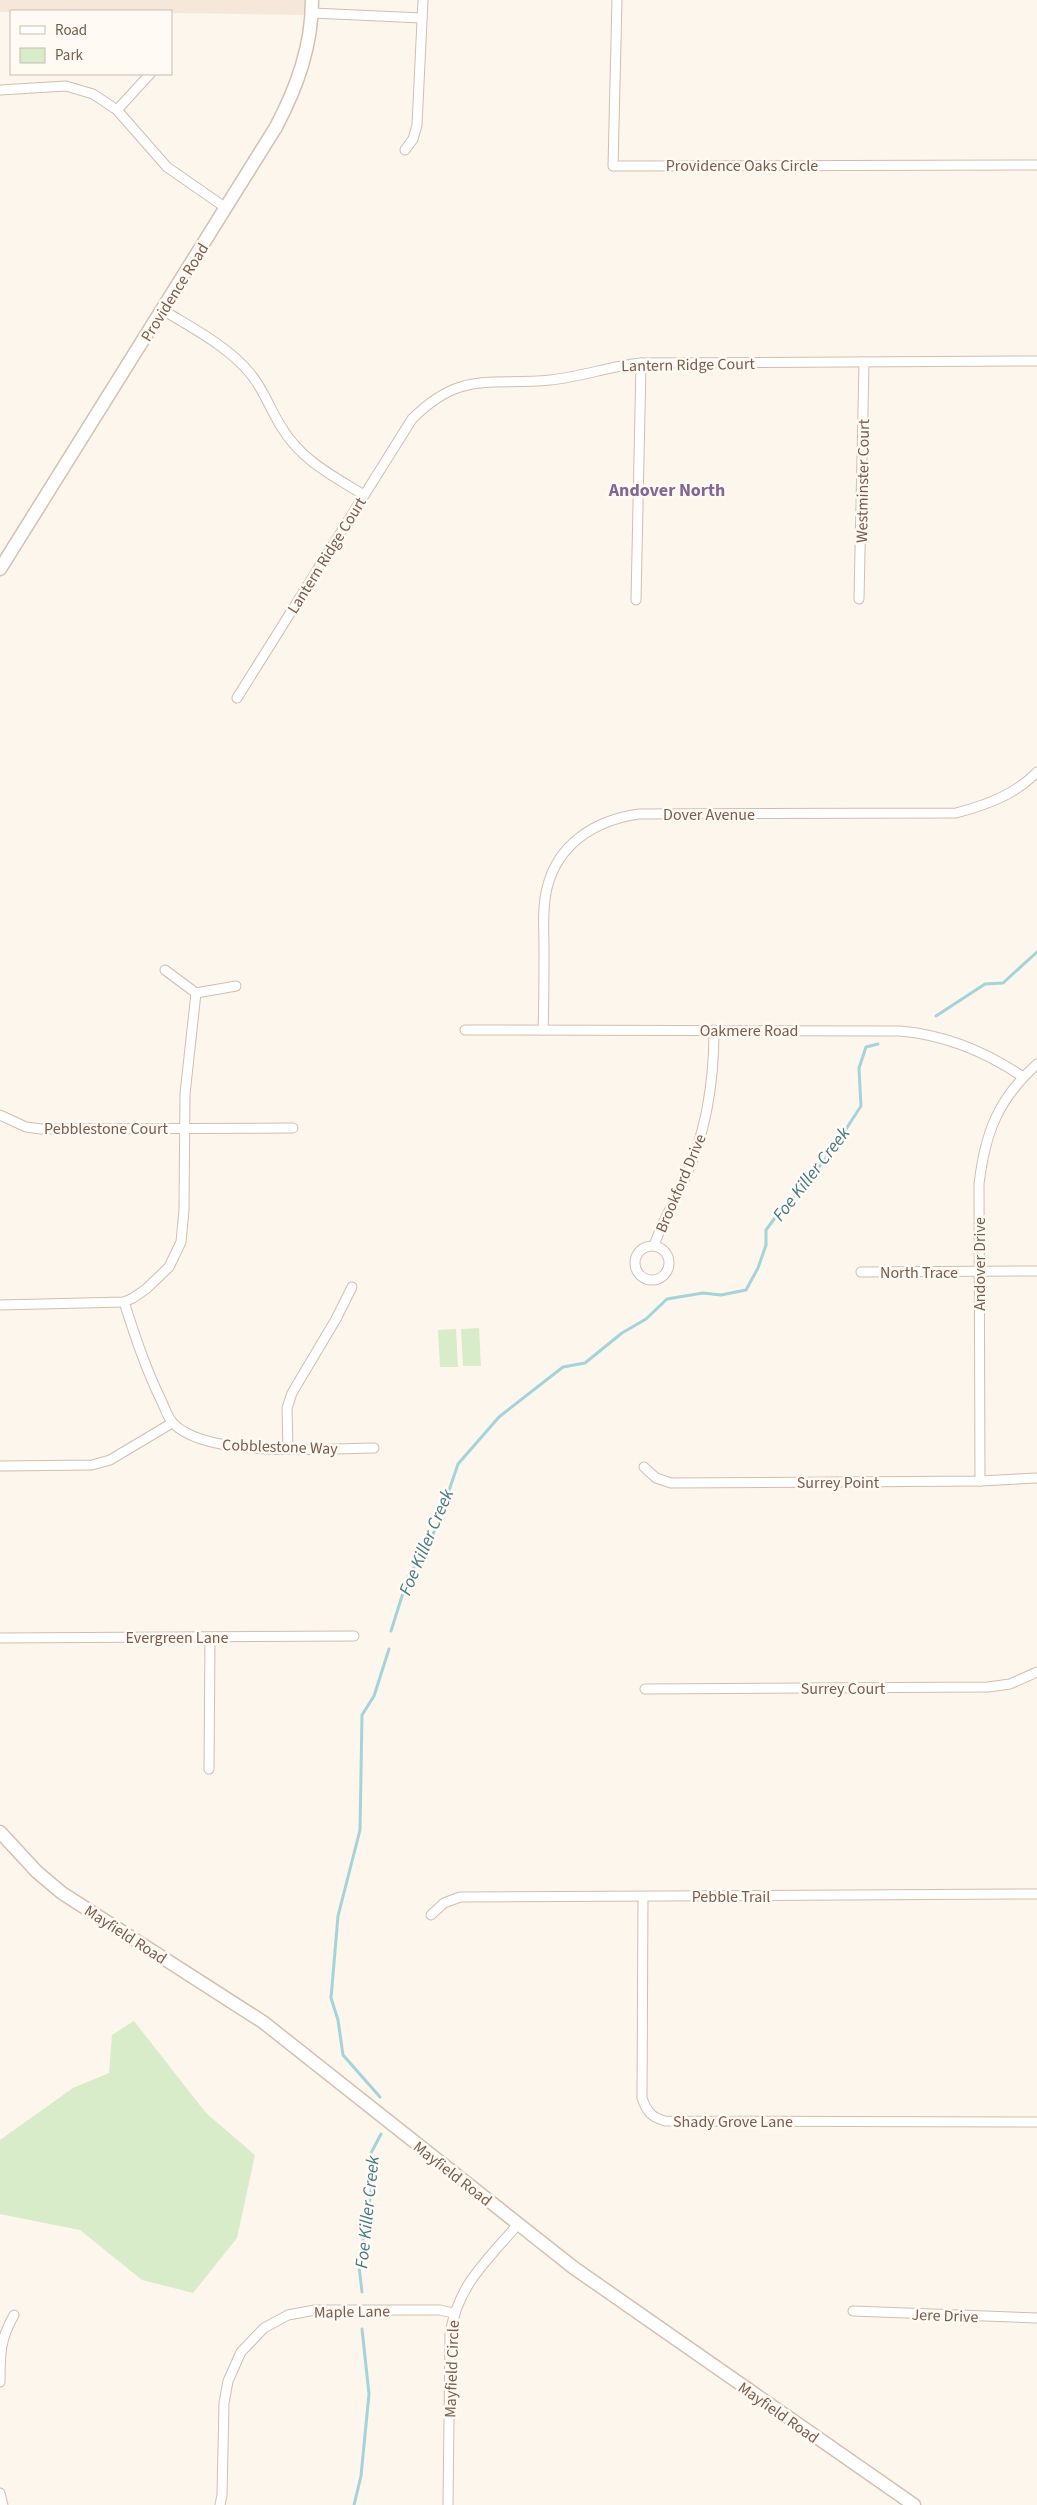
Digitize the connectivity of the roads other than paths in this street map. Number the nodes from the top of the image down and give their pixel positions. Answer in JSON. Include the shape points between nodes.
{"nodes":[{"id":1,"x":312,"y":0,"type":"edge"},
{"id":2,"x":423,"y":0,"type":"edge"},
{"id":3,"x":617,"y":0,"type":"edge"},
{"id":4,"x":312,"y":13,"type":"junction"},
{"id":5,"x":422,"y":18,"type":"junction"},
{"id":6,"x":149,"y":75,"type":"edge"},
{"id":7,"x":0,"y":90,"type":"edge"},
{"id":8,"x":117,"y":110,"type":"junction"},
{"id":9,"x":405,"y":150,"type":"dead end"},
{"id":10,"x":1037,"y":165,"type":"edge"},
{"id":11,"x":226,"y":208,"type":"junction"},
{"id":12,"x":163,"y":310,"type":"junction"},
{"id":13,"x":1037,"y":361,"type":"edge"},
{"id":14,"x":864,"y":362,"type":"junction"},
{"id":15,"x":641,"y":363,"type":"junction"},
{"id":16,"x":364,"y":495,"type":"junction"},
{"id":17,"x":0,"y":569,"type":"edge"},
{"id":18,"x":860,"y":599,"type":"dead end"},
{"id":19,"x":636,"y":600,"type":"dead end"},
{"id":20,"x":237,"y":698,"type":"dead end"},
{"id":21,"x":1037,"y":772,"type":"edge"},
{"id":22,"x":165,"y":970,"type":"dead end"},
{"id":23,"x":236,"y":986,"type":"dead end"},
{"id":24,"x":196,"y":993,"type":"junction"},
{"id":25,"x":465,"y":1030,"type":"dead end"},
{"id":26,"x":544,"y":1030,"type":"junction"},
{"id":27,"x":714,"y":1030,"type":"junction"},
{"id":28,"x":1037,"y":1064,"type":"edge"},
{"id":29,"x":1023,"y":1077,"type":"junction"},
{"id":30,"x":0,"y":1115,"type":"edge"},
{"id":31,"x":184,"y":1128,"type":"junction"},
{"id":32,"x":293,"y":1128,"type":"dead end"},
{"id":33,"x":654,"y":1246,"type":"dead end"},
{"id":34,"x":1037,"y":1271,"type":"edge"},
{"id":35,"x":861,"y":1272,"type":"dead end"},
{"id":36,"x":979,"y":1272,"type":"junction"},
{"id":37,"x":352,"y":1287,"type":"dead end"},
{"id":38,"x":124,"y":1302,"type":"junction"},
{"id":39,"x":0,"y":1305,"type":"edge"},
{"id":40,"x":172,"y":1422,"type":"junction"},
{"id":41,"x":288,"y":1448,"type":"junction"},
{"id":42,"x":374,"y":1448,"type":"dead end"},
{"id":43,"x":0,"y":1466,"type":"edge"},
{"id":44,"x":644,"y":1467,"type":"dead end"},
{"id":45,"x":1037,"y":1478,"type":"edge"},
{"id":46,"x":980,"y":1481,"type":"junction"},
{"id":47,"x":354,"y":1636,"type":"dead end"},
{"id":48,"x":210,"y":1637,"type":"junction"},
{"id":49,"x":0,"y":1638,"type":"edge"},
{"id":50,"x":1037,"y":1672,"type":"edge"},
{"id":51,"x":645,"y":1689,"type":"dead end"},
{"id":52,"x":208,"y":1769,"type":"dead end"},
{"id":53,"x":0,"y":1832,"type":"edge"},
{"id":54,"x":1037,"y":1894,"type":"edge"},
{"id":55,"x":643,"y":1897,"type":"junction"},
{"id":56,"x":431,"y":1915,"type":"dead end"},
{"id":57,"x":1037,"y":2122,"type":"edge"},
{"id":58,"x":518,"y":2224,"type":"junction"},
{"id":59,"x":853,"y":2312,"type":"dead end"},
{"id":60,"x":453,"y":2313,"type":"junction"},
{"id":61,"x":14,"y":2315,"type":"dead end"},
{"id":62,"x":1037,"y":2318,"type":"edge"},
{"id":63,"x":0,"y":2382,"type":"edge"},
{"id":64,"x":0,"y":2493,"type":"edge"},
{"id":65,"x":2,"y":2505,"type":"edge"},
{"id":66,"x":220,"y":2505,"type":"edge"},
{"id":67,"x":448,"y":2505,"type":"edge"},
{"id":68,"x":914,"y":2505,"type":"edge"}],
"edges":[{"from":1,"to":4,"type":"street","name":"Providence Road"},
{"from":2,"to":5,"type":"street"},
{"from":3,"to":10,"type":"street","name":"Providence Oaks Circle","via":[[613,166]]},
{"from":4,"to":5,"type":"street"},
{"from":4,"to":11,"type":"street","name":"Providence Road","via":[[305,58],[290,100]]},
{"from":5,"to":9,"type":"street","via":[[418,125]]},
{"from":6,"to":8,"type":"street"},
{"from":7,"to":8,"type":"street","via":[[66,86],[92,94]]},
{"from":8,"to":11,"type":"street","via":[[167,167]]},
{"from":11,"to":12,"type":"street","name":"Providence Road"},
{"from":12,"to":16,"type":"street","via":[[237,360],[260,386],[282,429],[298,450],[317,467]]},
{"from":12,"to":17,"type":"street","name":"Providence Road"},
{"from":13,"to":14,"type":"street","name":"Lantern Ridge Court"},
{"from":14,"to":15,"type":"street","name":"Lantern Ridge Court"},
{"from":14,"to":18,"type":"street","name":"Westminster Court"},
{"from":15,"to":16,"type":"street","name":"Lantern Ridge Court","via":[[550,380],[477,382],[448,391],[428,403],[412,419]]},
{"from":15,"to":19,"type":"street"},
{"from":16,"to":20,"type":"street","name":"Lantern Ridge Court"},
{"from":21,"to":26,"type":"street","name":"Dover Avenue","via":[[1008,795],[956,813],[639,814],[617,817],[596,825],[565,852],[547,888],[544,910]]},
{"from":22,"to":24,"type":"street"},
{"from":23,"to":24,"type":"street"},
{"from":24,"to":31,"type":"street"},
{"from":25,"to":26,"type":"street","name":"Oakmere Road"},
{"from":26,"to":27,"type":"street","name":"Oakmere Road"},
{"from":27,"to":29,"type":"street","name":"Oakmere Road","via":[[921,1032],[975,1048]]},
{"from":27,"to":33,"type":"street","name":"Brookford Drive","via":[[712,1081],[702,1132],[687,1175],[661,1224]]},
{"from":28,"to":29,"type":"street","name":"Andover Drive"},
{"from":29,"to":36,"type":"street","name":"Andover Drive","via":[[997,1113],[983,1153],[979,1184]]},
{"from":30,"to":31,"type":"street","name":"Pebblestone Court","via":[[26,1127],[41,1129]]},
{"from":31,"to":32,"type":"street","name":"Pebblestone Court"},
{"from":31,"to":38,"type":"street","via":[[181,1242],[169,1267],[146,1289]]},
{"from":34,"to":36,"type":"street","name":"North Trace"},
{"from":35,"to":36,"type":"street","name":"North Trace"},
{"from":36,"to":46,"type":"street","name":"Andover Drive"},
{"from":37,"to":41,"type":"street","via":[[292,1393],[287,1408]]},
{"from":38,"to":39,"type":"street"},
{"from":38,"to":40,"type":"street","via":[[149,1376]]},
{"from":40,"to":41,"type":"street","name":"Cobblestone Way","via":[[200,1440],[229,1446]]},
{"from":40,"to":43,"type":"street","via":[[110,1460],[92,1465]]},
{"from":41,"to":42,"type":"street","name":"Cobblestone Way"},
{"from":44,"to":46,"type":"street","name":"Surrey Point","via":[[656,1478],[671,1482]]},
{"from":45,"to":46,"type":"street","name":"Surrey Point"},
{"from":47,"to":48,"type":"street","name":"Evergreen Lane"},
{"from":48,"to":49,"type":"street","name":"Evergreen Lane"},
{"from":48,"to":52,"type":"street"},
{"from":50,"to":51,"type":"street","name":"Surrey Court","via":[[1010,1684],[988,1687]]},
{"from":53,"to":58,"type":"street","name":"Mayfield Road","via":[[37,1872],[62,1893],[263,2022]]},
{"from":54,"to":55,"type":"street","name":"Pebble Trail"},
{"from":55,"to":56,"type":"street","name":"Pebble Trail","via":[[460,1897],[444,1903]]},
{"from":55,"to":57,"type":"street","name":"Shady Grove Lane","via":[[642,2098],[646,2111],[655,2118]]},
{"from":58,"to":60,"type":"street","name":"Mayfield Circle","via":[[467,2285]]},
{"from":58,"to":68,"type":"street","name":"Mayfield Road","via":[[637,2314]]},
{"from":59,"to":62,"type":"street","name":"Jere Drive"},
{"from":60,"to":66,"type":"street","name":"Maple Lane","via":[[440,2310],[314,2310],[288,2315],[264,2328],[241,2352],[228,2381],[224,2403]]},
{"from":60,"to":67,"type":"street","name":"Mayfield Circle"},
{"from":61,"to":63,"type":"street","via":[[0,2347]]},
{"from":64,"to":65,"type":"street"}]}
